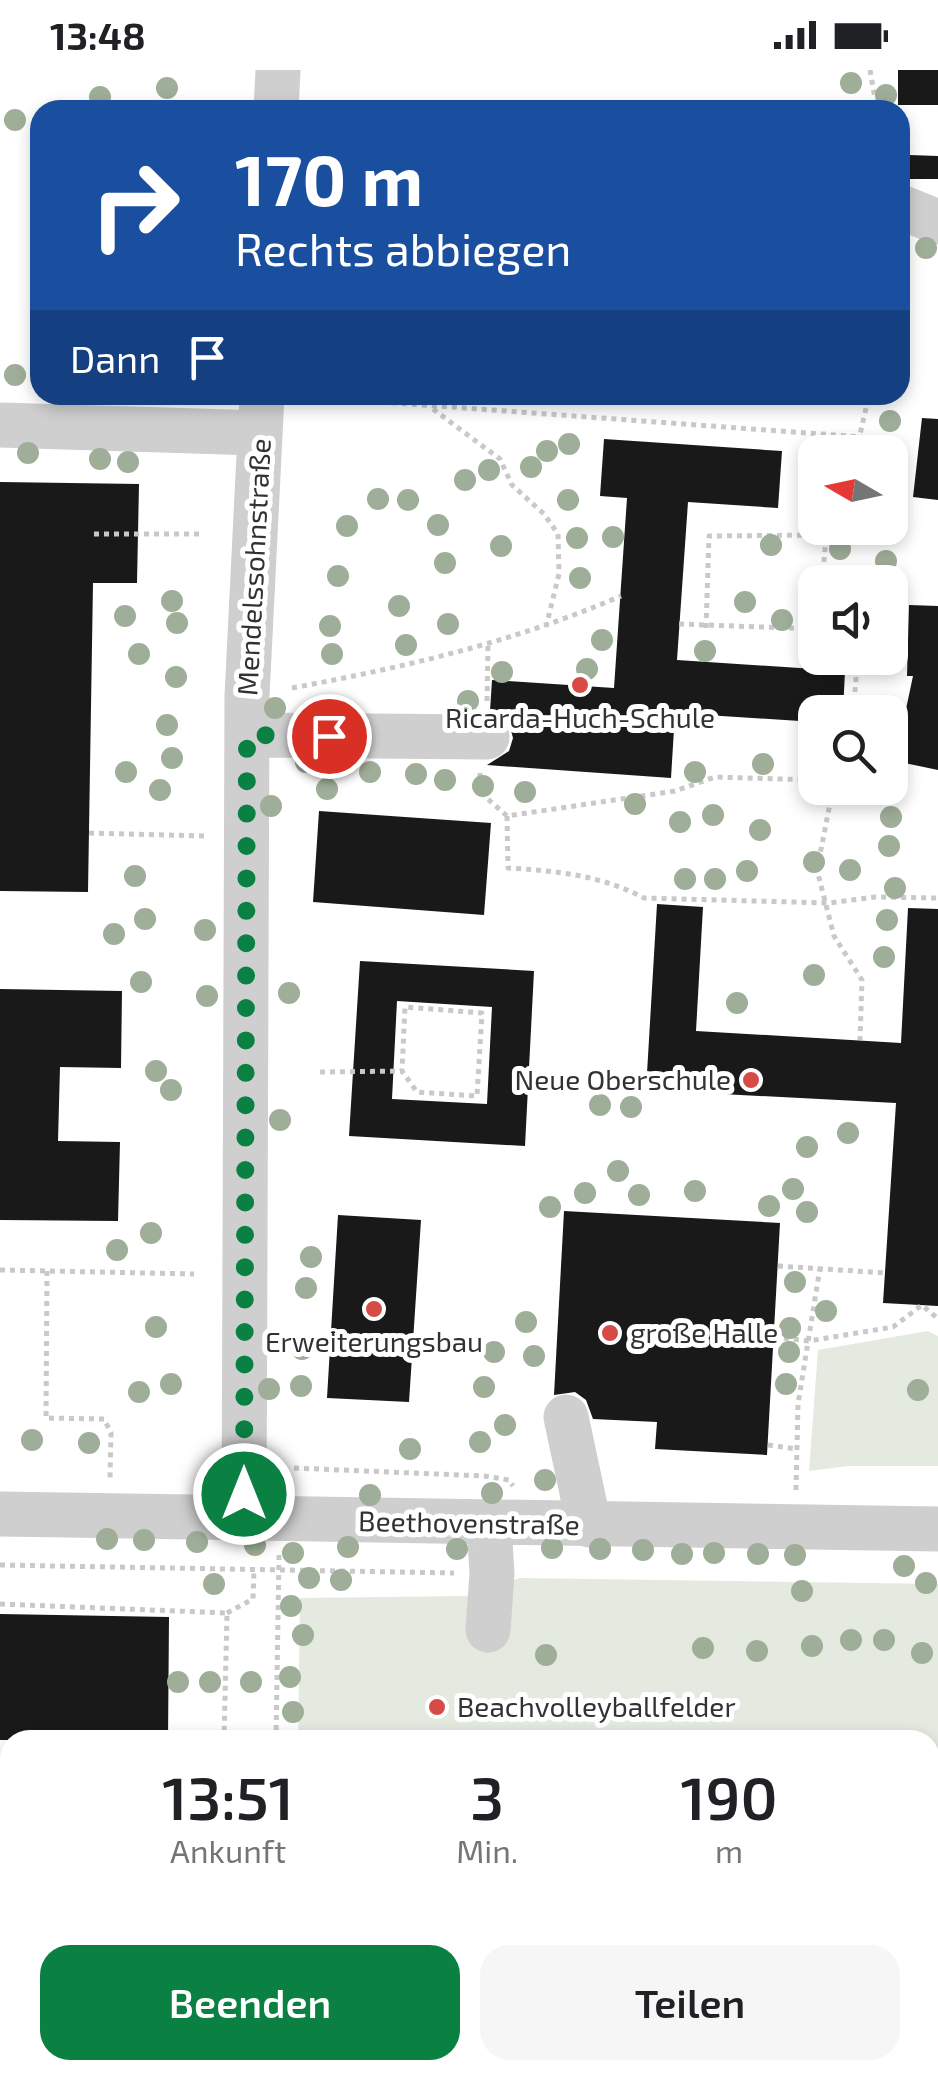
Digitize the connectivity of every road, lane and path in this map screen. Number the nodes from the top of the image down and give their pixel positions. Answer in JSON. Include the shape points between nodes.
{"nodes":[{"id":1,"x":278,"y":70,"type":"edge"},
{"id":2,"x":870,"y":70,"type":"edge"},
{"id":3,"x":276,"y":100,"type":"edge"},
{"id":4,"x":876,"y":100,"type":"edge"},
{"id":5,"x":867,"y":405,"type":"edge"},
{"id":6,"x":431,"y":407,"type":"junction"},
{"id":7,"x":275,"y":409,"type":"edge"},
{"id":8,"x":0,"y":426,"type":"edge"},
{"id":9,"x":833,"y":435,"type":"edge"},
{"id":10,"x":862,"y":435,"type":"edge"},
{"id":11,"x":798,"y":532,"type":"edge"},
{"id":12,"x":94,"y":534,"type":"dead end"},
{"id":13,"x":202,"y":534,"type":"dead end"},
{"id":14,"x":621,"y":596,"type":"dead end"},
{"id":15,"x":680,"y":624,"type":"dead end"},
{"id":16,"x":545,"y":628,"type":"junction"},
{"id":17,"x":706,"y":628,"type":"junction"},
{"id":18,"x":798,"y":629,"type":"edge"},
{"id":19,"x":292,"y":688,"type":"dead end"},
{"id":20,"x":247,"y":735,"type":"junction"},
{"id":21,"x":487,"y":737,"type":"dead end"},
{"id":22,"x":798,"y":779,"type":"edge"},
{"id":23,"x":830,"y":805,"type":"edge"},
{"id":24,"x":90,"y":833,"type":"dead end"},
{"id":25,"x":246,"y":837,"type":"junction"},
{"id":26,"x":938,"y":898,"type":"edge"},
{"id":27,"x":828,"y":903,"type":"junction"},
{"id":28,"x":860,"y":1040,"type":"dead end"},
{"id":29,"x":402,"y":1071,"type":"junction"},
{"id":30,"x":320,"y":1072,"type":"dead end"},
{"id":31,"x":778,"y":1266,"type":"dead end"},
{"id":32,"x":820,"y":1268,"type":"junction"},
{"id":33,"x":0,"y":1270,"type":"edge"},
{"id":34,"x":47,"y":1271,"type":"junction"},
{"id":35,"x":194,"y":1274,"type":"dead end"},
{"id":36,"x":886,"y":1274,"type":"dead end"},
{"id":37,"x":938,"y":1319,"type":"edge"},
{"id":38,"x":774,"y":1337,"type":"dead end"},
{"id":39,"x":809,"y":1341,"type":"junction"},
{"id":40,"x":566,"y":1417,"type":"dead end"},
{"id":41,"x":768,"y":1444,"type":"dead end"},
{"id":42,"x":797,"y":1449,"type":"junction"},
{"id":43,"x":294,"y":1468,"type":"dead end"},
{"id":44,"x":502,"y":1507,"type":"junction"},
{"id":45,"x":0,"y":1514,"type":"edge"},
{"id":46,"x":110,"y":1517,"type":"junction"},
{"id":47,"x":261,"y":1520,"type":"junction"},
{"id":48,"x":589,"y":1525,"type":"junction"},
{"id":49,"x":794,"y":1528,"type":"junction"},
{"id":50,"x":938,"y":1528,"type":"edge"},
{"id":51,"x":0,"y":1565,"type":"edge"},
{"id":52,"x":254,"y":1570,"type":"junction"},
{"id":53,"x":279,"y":1570,"type":"junction"},
{"id":54,"x":492,"y":1574,"type":"junction"},
{"id":55,"x":0,"y":1604,"type":"edge"},
{"id":56,"x":227,"y":1613,"type":"junction"},
{"id":57,"x":488,"y":1630,"type":"dead end"},
{"id":58,"x":224,"y":1730,"type":"edge"},
{"id":59,"x":276,"y":1730,"type":"edge"}],
"edges":[{"from":1,"to":3,"type":"street"},
{"from":2,"to":4,"type":"path"},
{"from":5,"to":10,"type":"path"},
{"from":6,"to":7,"type":"path"},
{"from":6,"to":9,"type":"path"},
{"from":6,"to":16,"type":"path","via":[[500,459],[512,485],[558,534],[559,574]]},
{"from":7,"to":8,"type":"street"},
{"from":7,"to":20,"type":"street","name":"Mendelssohnstraße"},
{"from":11,"to":17,"type":"path","via":[[709,536]]},
{"from":12,"to":13,"type":"path"},
{"from":14,"to":16,"type":"path"},
{"from":15,"to":17,"type":"path"},
{"from":16,"to":19,"type":"path"},
{"from":17,"to":18,"type":"path"},
{"from":20,"to":21,"type":"street"},
{"from":20,"to":25,"type":"street","name":"Mendelssohnstraße"},
{"from":22,"to":27,"type":"path","via":[[716,776],[675,790],[507,816],[508,868],[569,872],[644,898]]},
{"from":23,"to":27,"type":"path","via":[[818,870]]},
{"from":24,"to":25,"type":"path"},
{"from":25,"to":47,"type":"street","name":"Mendelssohnstraße"},
{"from":26,"to":27,"type":"path"},
{"from":27,"to":28,"type":"path","via":[[834,936],[862,980]]},
{"from":29,"to":29,"type":"path","via":[[416,1092],[477,1096],[482,1013],[405,1008]]},
{"from":29,"to":30,"type":"path"},
{"from":31,"to":32,"type":"path"},
{"from":32,"to":36,"type":"path"},
{"from":32,"to":39,"type":"path"},
{"from":33,"to":34,"type":"path"},
{"from":34,"to":35,"type":"path"},
{"from":34,"to":46,"type":"path","via":[[46,1418],[104,1418],[111,1433]]},
{"from":37,"to":39,"type":"path","via":[[922,1305],[894,1327]]},
{"from":38,"to":39,"type":"path"},
{"from":39,"to":42,"type":"path"},
{"from":40,"to":48,"type":"street"},
{"from":41,"to":42,"type":"path"},
{"from":42,"to":49,"type":"path"},
{"from":43,"to":44,"type":"path","via":[[509,1480]]},
{"from":44,"to":47,"type":"street","name":"Beethovenstraße"},
{"from":44,"to":48,"type":"street","name":"Beethovenstraße"},
{"from":44,"to":54,"type":"street"},
{"from":45,"to":46,"type":"street","name":"Beethovenstraße"},
{"from":46,"to":47,"type":"street","name":"Beethovenstraße"},
{"from":47,"to":53,"type":"path"},
{"from":48,"to":49,"type":"street","name":"Beethovenstraße"},
{"from":49,"to":50,"type":"street","name":"Beethovenstraße"},
{"from":51,"to":52,"type":"path"},
{"from":52,"to":53,"type":"path"},
{"from":52,"to":56,"type":"path","via":[[253,1599]]},
{"from":53,"to":54,"type":"path"},
{"from":53,"to":59,"type":"path"},
{"from":54,"to":57,"type":"street"},
{"from":55,"to":56,"type":"path"},
{"from":56,"to":58,"type":"path"}]}
